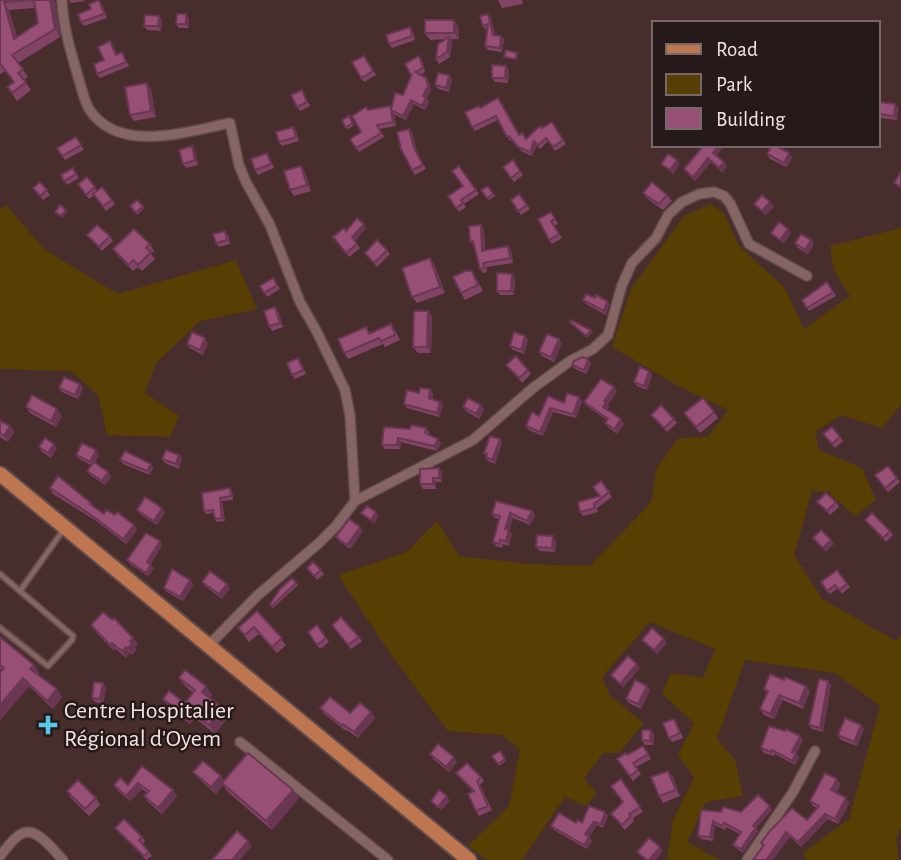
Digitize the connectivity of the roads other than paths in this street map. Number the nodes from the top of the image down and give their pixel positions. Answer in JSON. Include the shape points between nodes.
{"nodes":[{"id":1,"x":62,"y":0,"type":"edge"},
{"id":2,"x":807,"y":276,"type":"dead end"},
{"id":3,"x":0,"y":474,"type":"edge"},
{"id":4,"x":355,"y":501,"type":"junction"},
{"id":5,"x":65,"y":528,"type":"junction"},
{"id":6,"x":0,"y":575,"type":"edge"},
{"id":7,"x":20,"y":591,"type":"junction"},
{"id":8,"x":0,"y":628,"type":"edge"},
{"id":9,"x":209,"y":645,"type":"junction"},
{"id":10,"x":240,"y":742,"type":"dead end"},
{"id":11,"x":815,"y":751,"type":"dead end"},
{"id":12,"x":0,"y":856,"type":"edge"},
{"id":13,"x":64,"y":860,"type":"edge"},
{"id":14,"x":388,"y":860,"type":"edge"},
{"id":15,"x":469,"y":860,"type":"edge"},
{"id":16,"x":747,"y":860,"type":"edge"}],
"edges":[{"from":1,"to":4,"type":"street","via":[[63,23],[84,99],[99,120],[118,131],[150,136],[230,123],[246,182],[345,390]]},
{"from":2,"to":4,"type":"street","via":[[750,244],[724,195],[699,194],[682,202],[632,263],[608,335],[533,388],[473,440]]},
{"from":3,"to":5,"type":"main road"},
{"from":4,"to":9,"type":"street","via":[[319,543]]},
{"from":5,"to":7,"type":"lane"},
{"from":5,"to":9,"type":"main road"},
{"from":6,"to":7,"type":"lane"},
{"from":7,"to":8,"type":"lane","via":[[70,632],[72,640],[48,666]]},
{"from":9,"to":15,"type":"main road"},
{"from":10,"to":14,"type":"street"},
{"from":11,"to":16,"type":"street"},
{"from":12,"to":13,"type":"street","via":[[21,834],[30,832]]}]}
